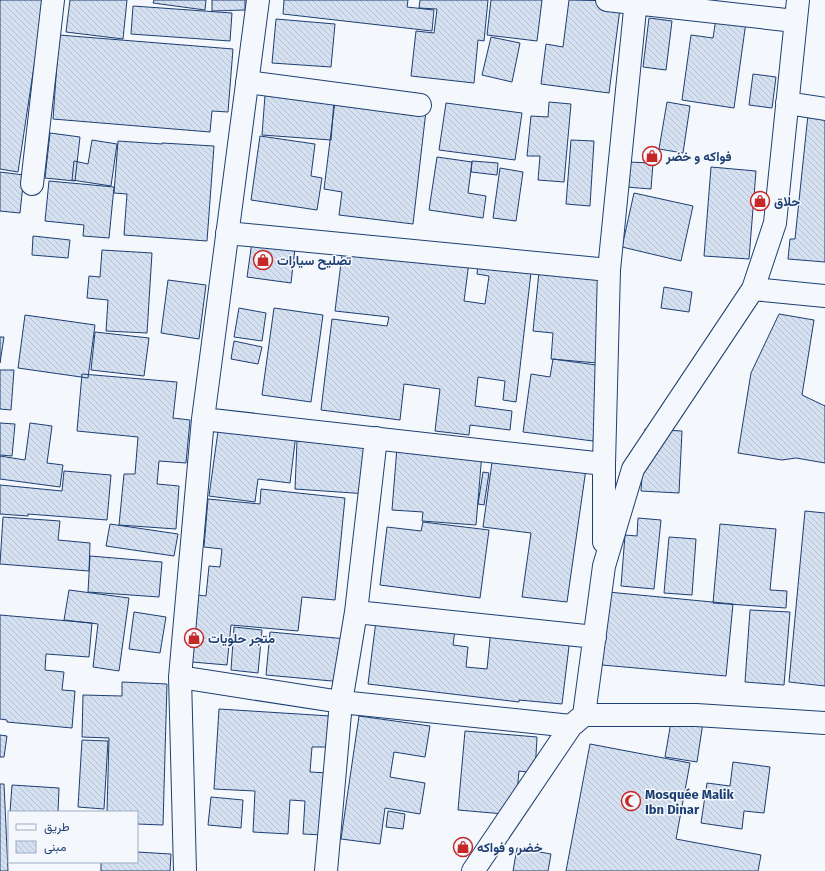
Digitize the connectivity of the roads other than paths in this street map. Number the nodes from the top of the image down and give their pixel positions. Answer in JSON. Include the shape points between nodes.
{"nodes":[{"id":1,"x":54,"y":0,"type":"edge"},
{"id":2,"x":258,"y":0,"type":"edge"},
{"id":3,"x":607,"y":0,"type":"edge"},
{"id":4,"x":635,"y":2,"type":"edge"},
{"id":5,"x":796,"y":10,"type":"edge"},
{"id":6,"x":247,"y":82,"type":"junction"},
{"id":7,"x":787,"y":103,"type":"junction"},
{"id":8,"x":420,"y":105,"type":"dead end"},
{"id":9,"x":825,"y":109,"type":"edge"},
{"id":10,"x":32,"y":184,"type":"dead end"},
{"id":11,"x":227,"y":234,"type":"junction"},
{"id":12,"x":609,"y":270,"type":"junction"},
{"id":13,"x":753,"y":289,"type":"junction"},
{"id":14,"x":825,"y":296,"type":"edge"},
{"id":15,"x":203,"y":419,"type":"junction"},
{"id":16,"x":376,"y":438,"type":"junction"},
{"id":17,"x":604,"y":464,"type":"junction"},
{"id":18,"x":604,"y":566,"type":"junction"},
{"id":19,"x":356,"y":612,"type":"junction"},
{"id":20,"x":594,"y":637,"type":"junction"},
{"id":21,"x":180,"y":677,"type":"junction"},
{"id":22,"x":341,"y":702,"type":"junction"},
{"id":23,"x":578,"y":721,"type":"junction"},
{"id":24,"x":825,"y":723,"type":"edge"},
{"id":25,"x":185,"y":871,"type":"edge"},
{"id":26,"x":326,"y":871,"type":"edge"},
{"id":27,"x":473,"y":871,"type":"edge"}],
"edges":[{"from":1,"to":10,"type":"street"},
{"from":2,"to":6,"type":"street"},
{"from":3,"to":4,"type":"street"},
{"from":4,"to":5,"type":"street"},
{"from":4,"to":12,"type":"street"},
{"from":5,"to":7,"type":"street"},
{"from":6,"to":8,"type":"street"},
{"from":6,"to":11,"type":"street"},
{"from":7,"to":9,"type":"street"},
{"from":7,"to":13,"type":"street","via":[[775,223]]},
{"from":11,"to":12,"type":"street"},
{"from":11,"to":15,"type":"street"},
{"from":12,"to":17,"type":"street"},
{"from":13,"to":14,"type":"street"},
{"from":13,"to":18,"type":"street","via":[[633,469]]},
{"from":15,"to":16,"type":"street"},
{"from":15,"to":21,"type":"street"},
{"from":16,"to":17,"type":"street"},
{"from":16,"to":19,"type":"street"},
{"from":17,"to":18,"type":"street"},
{"from":18,"to":20,"type":"street"},
{"from":19,"to":20,"type":"street"},
{"from":19,"to":22,"type":"street"},
{"from":20,"to":23,"type":"street"},
{"from":21,"to":22,"type":"street"},
{"from":21,"to":25,"type":"street"},
{"from":22,"to":23,"type":"street"},
{"from":22,"to":26,"type":"street"},
{"from":23,"to":24,"type":"street","via":[[696,715]]},
{"from":23,"to":27,"type":"street"}]}
